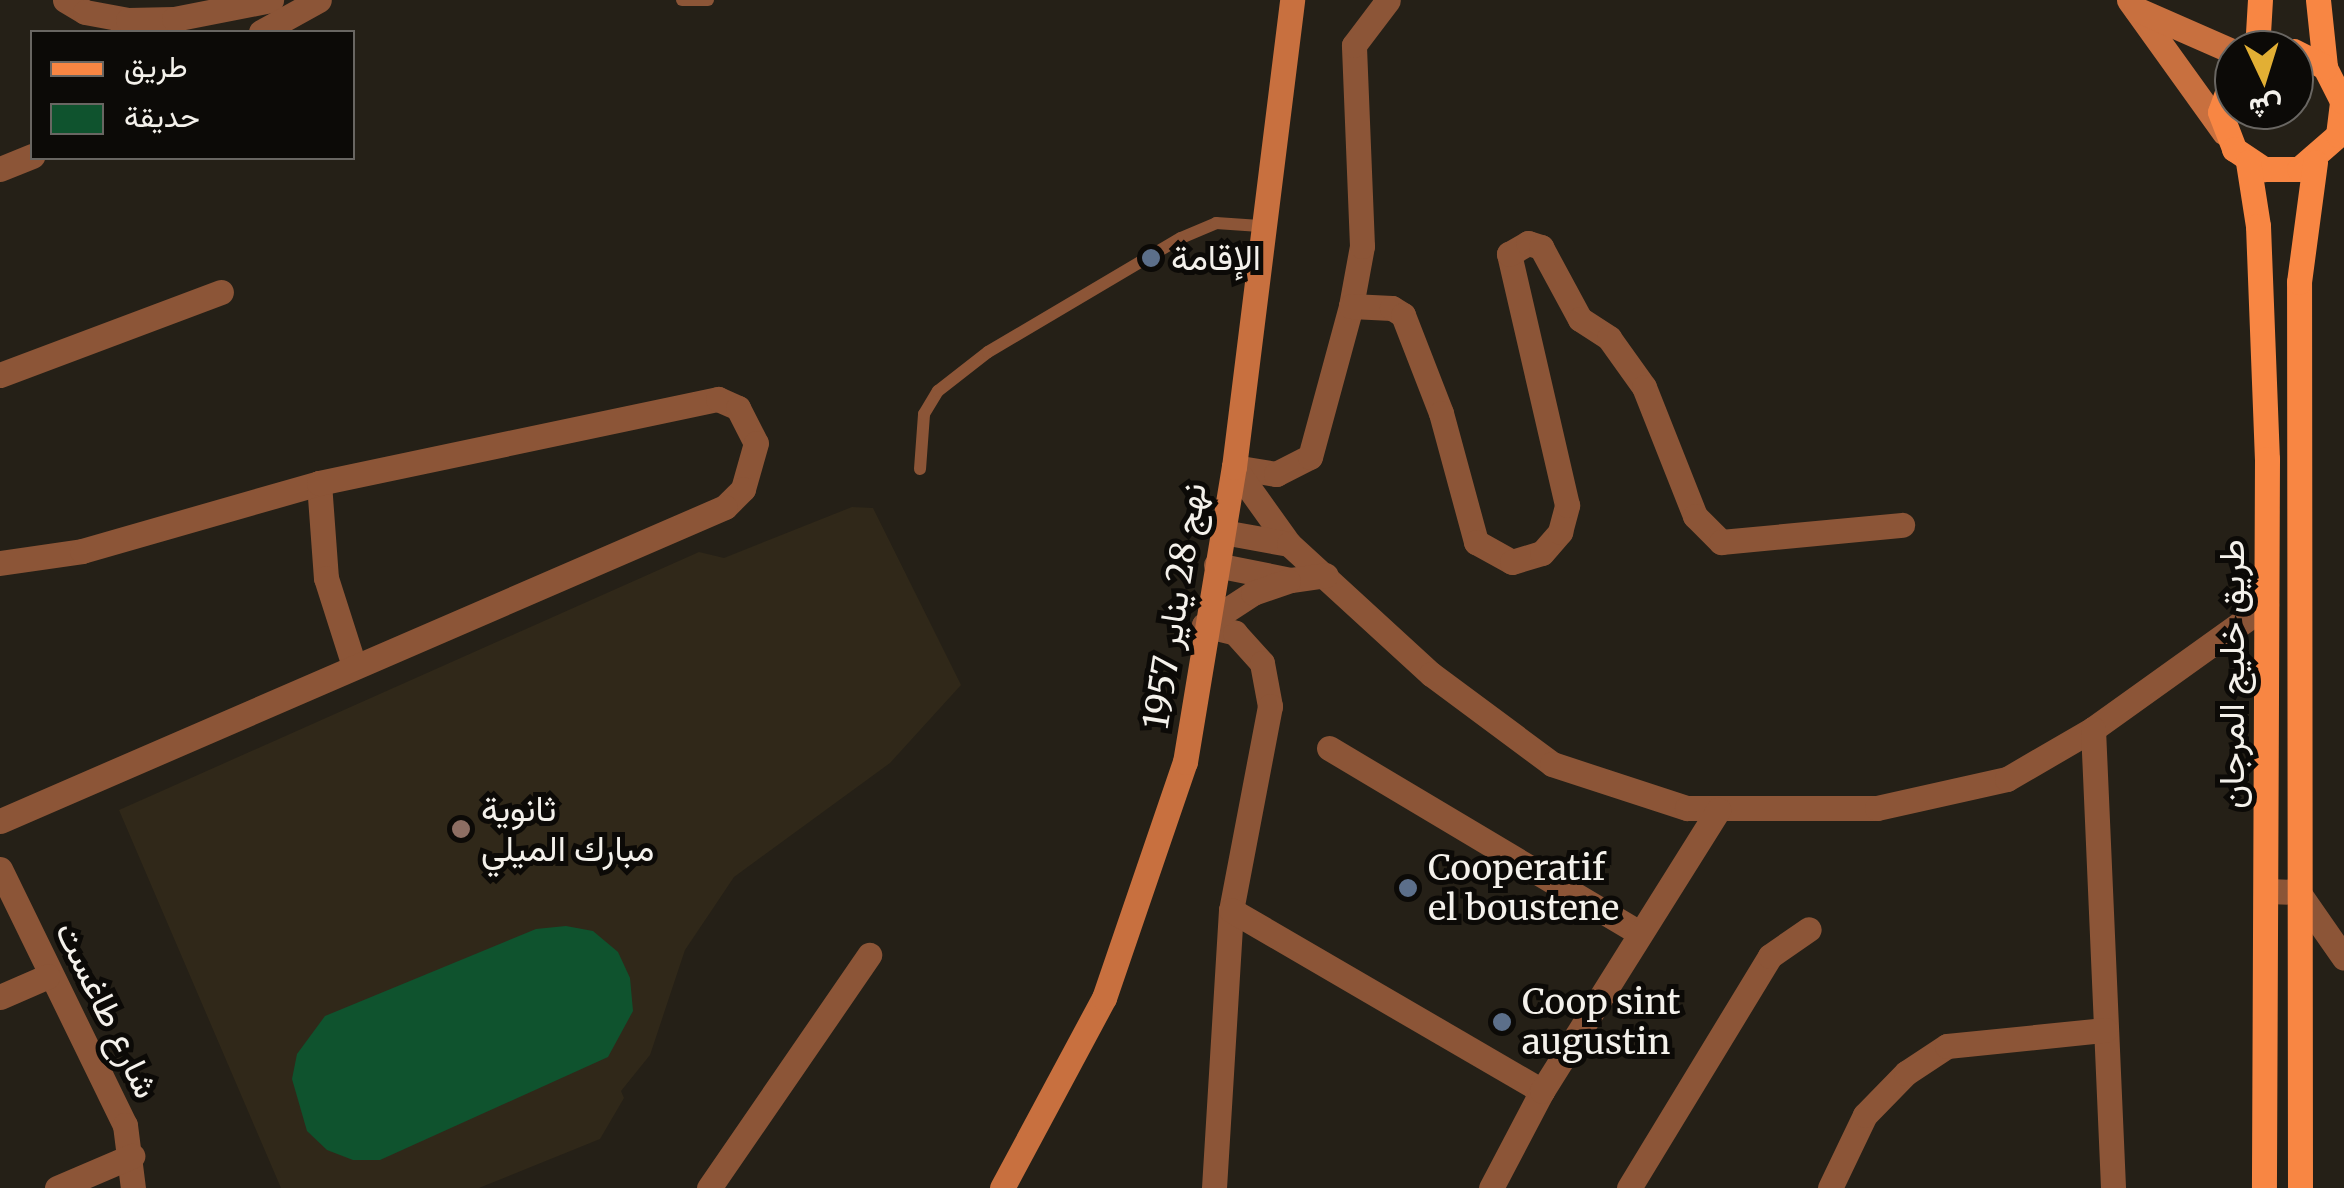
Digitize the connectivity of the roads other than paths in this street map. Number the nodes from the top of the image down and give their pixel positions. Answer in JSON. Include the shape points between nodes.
{"nodes":[{"id":1,"x":65,"y":0,"type":"edge"},
{"id":2,"x":271,"y":0,"type":"edge"},
{"id":3,"x":319,"y":0,"type":"edge"},
{"id":4,"x":682,"y":0,"type":"edge"},
{"id":5,"x":708,"y":0,"type":"edge"},
{"id":6,"x":1292,"y":0,"type":"edge"},
{"id":7,"x":1388,"y":0,"type":"edge"},
{"id":8,"x":2260,"y":0,"type":"edge"},
{"id":9,"x":2318,"y":0,"type":"edge"},
{"id":10,"x":2133,"y":5,"type":"edge"},
{"id":11,"x":264,"y":30,"type":"edge"},
{"id":12,"x":2258,"y":30,"type":"edge"},
{"id":13,"x":2214,"y":43,"type":"edge"},
{"id":14,"x":2314,"y":64,"type":"edge"},
{"id":15,"x":2335,"y":78,"type":"edge"},
{"id":16,"x":2224,"y":132,"type":"joint"},
{"id":17,"x":2329,"y":149,"type":"edge"},
{"id":18,"x":30,"y":157,"type":"edge"},
{"id":19,"x":2248,"y":162,"type":"junction"},
{"id":20,"x":0,"y":169,"type":"edge"},
{"id":21,"x":1260,"y":226,"type":"junction"},
{"id":22,"x":221,"y":292,"type":"dead end"},
{"id":23,"x":1351,"y":306,"type":"junction"},
{"id":24,"x":0,"y":375,"type":"edge"},
{"id":25,"x":1234,"y":467,"type":"junction"},
{"id":26,"x":920,"y":469,"type":"dead end"},
{"id":27,"x":319,"y":483,"type":"junction"},
{"id":28,"x":1902,"y":525,"type":"dead end"},
{"id":29,"x":1223,"y":532,"type":"junction"},
{"id":30,"x":1289,"y":544,"type":"junction"},
{"id":31,"x":0,"y":563,"type":"edge"},
{"id":32,"x":1216,"y":565,"type":"junction"},
{"id":33,"x":1326,"y":575,"type":"junction"},
{"id":34,"x":1291,"y":580,"type":"junction"},
{"id":35,"x":2266,"y":605,"type":"junction"},
{"id":36,"x":1204,"y":625,"type":"junction"},
{"id":37,"x":354,"y":666,"type":"junction"},
{"id":38,"x":2092,"y":729,"type":"junction"},
{"id":39,"x":1329,"y":748,"type":"dead end"},
{"id":40,"x":1718,"y":810,"type":"junction"},
{"id":41,"x":0,"y":821,"type":"edge"},
{"id":42,"x":0,"y":869,"type":"edge"},
{"id":43,"x":2268,"y":890,"type":"junction"},
{"id":44,"x":2298,"y":892,"type":"junction"},
{"id":45,"x":1232,"y":910,"type":"junction"},
{"id":46,"x":1809,"y":930,"type":"dead end"},
{"id":47,"x":1638,"y":932,"type":"junction"},
{"id":48,"x":869,"y":954,"type":"dead end"},
{"id":49,"x":2344,"y":958,"type":"edge"},
{"id":50,"x":48,"y":976,"type":"junction"},
{"id":51,"x":0,"y":997,"type":"edge"},
{"id":52,"x":2105,"y":1030,"type":"junction"},
{"id":53,"x":1542,"y":1091,"type":"junction"},
{"id":54,"x":132,"y":1156,"type":"junction"},
{"id":55,"x":57,"y":1188,"type":"edge"},
{"id":56,"x":133,"y":1188,"type":"edge"},
{"id":57,"x":709,"y":1188,"type":"edge"},
{"id":58,"x":1002,"y":1188,"type":"edge"},
{"id":59,"x":1214,"y":1188,"type":"edge"},
{"id":60,"x":1491,"y":1188,"type":"edge"},
{"id":61,"x":1629,"y":1188,"type":"edge"},
{"id":62,"x":1830,"y":1188,"type":"edge"},
{"id":63,"x":2112,"y":1188,"type":"edge"},
{"id":64,"x":2264,"y":1188,"type":"edge"},
{"id":65,"x":2300,"y":1188,"type":"edge"}],
"edges":[{"from":1,"to":2,"type":"street","via":[[85,12],[128,20]]},
{"from":3,"to":11,"type":"street"},
{"from":4,"to":5,"type":"lane"},
{"from":6,"to":21,"type":"street","name":"نهج 28 يناير 1957"},
{"from":7,"to":23,"type":"street","via":[[1354,45],[1362,246]]},
{"from":8,"to":12,"type":"main road"},
{"from":9,"to":15,"type":"main road","name":"طريق خليج المرجان"},
{"from":10,"to":13,"type":"street"},
{"from":10,"to":16,"type":"street"},
{"from":14,"to":15,"type":"main road"},
{"from":15,"to":17,"type":"main road","name":"طريق خليج المرجان","via":[[2342,119]]},
{"from":16,"to":19,"type":"main road"},
{"from":17,"to":19,"type":"main road","via":[[2282,172]]},
{"from":17,"to":44,"type":"main road","name":"طريق خليج المرجان","via":[[2300,282]]},
{"from":18,"to":20,"type":"street"},
{"from":19,"to":35,"type":"main road","name":"طريق خليج المرجان","via":[[2263,304]]},
{"from":21,"to":25,"type":"street","name":"نهج 28 يناير 1957"},
{"from":21,"to":26,"type":"lane","via":[[1216,223],[1181,238],[988,352],[938,391],[924,414]]},
{"from":22,"to":24,"type":"street"},
{"from":23,"to":25,"type":"street","via":[[1316,450],[1286,472]]},
{"from":23,"to":28,"type":"street","via":[[1404,315],[1446,430],[1476,542],[1501,560],[1542,553],[1560,532],[1566,505],[1510,254],[1523,243],[1540,247],[1580,319],[1609,338],[1644,387],[1694,516],[1721,542]]},
{"from":25,"to":29,"type":"street","name":"نهج 28 يناير 1957"},
{"from":25,"to":30,"type":"street"},
{"from":27,"to":31,"type":"street","via":[[82,551]]},
{"from":27,"to":37,"type":"street","via":[[326,578]]},
{"from":27,"to":37,"type":"street","via":[[718,399],[738,408],[756,443],[742,488],[725,506]]},
{"from":29,"to":30,"type":"street"},
{"from":29,"to":32,"type":"street","name":"نهج 28 يناير 1957"},
{"from":30,"to":33,"type":"street"},
{"from":32,"to":34,"type":"street"},
{"from":32,"to":36,"type":"street","name":"نهج 28 يناير 1957"},
{"from":33,"to":34,"type":"street"},
{"from":33,"to":40,"type":"street","via":[[1431,674],[1552,764],[1634,796]]},
{"from":34,"to":36,"type":"street","via":[[1253,593]]},
{"from":35,"to":38,"type":"street"},
{"from":35,"to":43,"type":"main road","name":"طريق خليج المرجان"},
{"from":36,"to":45,"type":"street","via":[[1235,633],[1262,664],[1270,706]]},
{"from":36,"to":58,"type":"street","name":"نهج 28 يناير 1957","via":[[1185,762],[1149,882],[1104,998]]},
{"from":37,"to":41,"type":"street"},
{"from":38,"to":40,"type":"street","via":[[2007,779],[1944,797],[1876,808]]},
{"from":38,"to":52,"type":"street"},
{"from":39,"to":47,"type":"street"},
{"from":40,"to":47,"type":"street"},
{"from":42,"to":50,"type":"street","name":"شارع طاغست"},
{"from":43,"to":44,"type":"street"},
{"from":43,"to":64,"type":"main road","name":"طريق خليج المرجان"},
{"from":44,"to":49,"type":"street"},
{"from":44,"to":65,"type":"main road","name":"طريق خليج المرجان"},
{"from":45,"to":53,"type":"street"},
{"from":45,"to":59,"type":"street"},
{"from":46,"to":61,"type":"street","via":[[1770,956]]},
{"from":47,"to":53,"type":"street"},
{"from":48,"to":57,"type":"street"},
{"from":50,"to":51,"type":"street"},
{"from":50,"to":54,"type":"street","name":"شارع طاغست","via":[[125,1125]]},
{"from":52,"to":62,"type":"street","via":[[1948,1046],[1906,1073],[1865,1115]]},
{"from":52,"to":63,"type":"street"},
{"from":53,"to":60,"type":"street"},
{"from":54,"to":55,"type":"street"},
{"from":54,"to":56,"type":"street","name":"شارع طاغست"}]}
